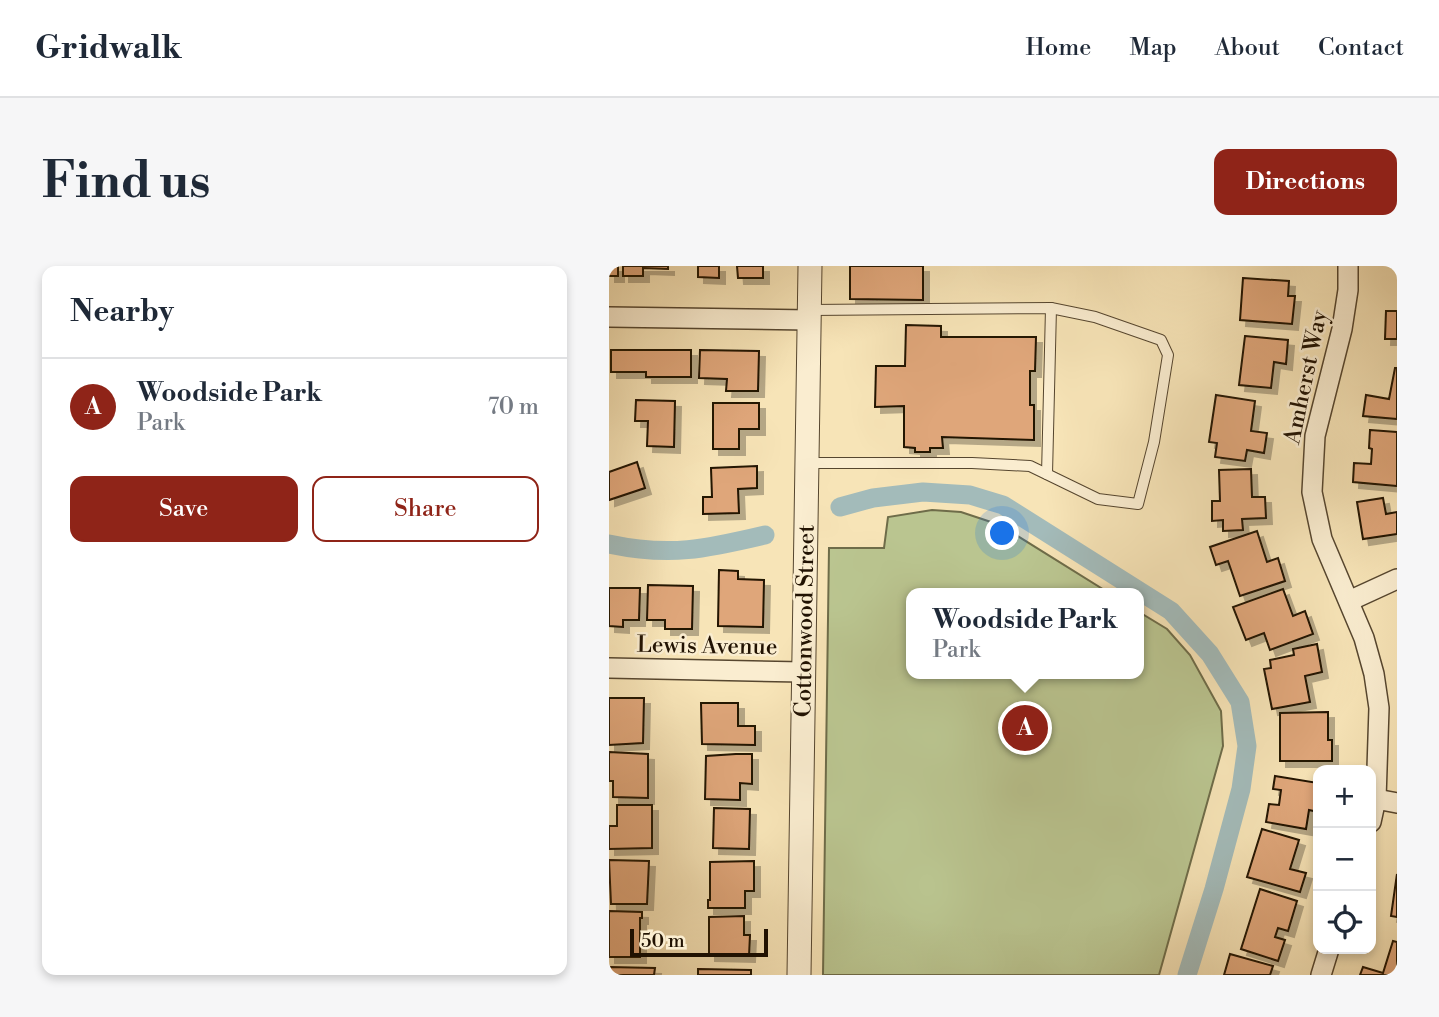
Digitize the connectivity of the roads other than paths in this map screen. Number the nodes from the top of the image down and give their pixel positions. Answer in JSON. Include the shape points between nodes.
{"nodes":[{"id":1,"x":810,"y":266,"type":"edge"},
{"id":2,"x":1348,"y":266,"type":"edge"},
{"id":3,"x":1051,"y":308,"type":"junction"},
{"id":4,"x":809,"y":315,"type":"junction"},
{"id":5,"x":609,"y":317,"type":"edge"},
{"id":6,"x":807,"y":463,"type":"junction"},
{"id":7,"x":1047,"y":474,"type":"junction"},
{"id":8,"x":1397,"y":579,"type":"edge"},
{"id":9,"x":1349,"y":601,"type":"junction"},
{"id":10,"x":609,"y":668,"type":"edge"},
{"id":11,"x":803,"y":673,"type":"junction"},
{"id":12,"x":1376,"y":799,"type":"joint"},
{"id":13,"x":1397,"y":803,"type":"edge"},
{"id":14,"x":1327,"y":954,"type":"edge"},
{"id":15,"x":799,"y":975,"type":"edge"},
{"id":16,"x":1321,"y":975,"type":"edge"}],
"edges":[{"from":1,"to":4,"type":"street","name":"Cottonwood Street"},
{"from":2,"to":9,"type":"street","name":"Amherst Way","via":[[1342,329],[1315,436],[1312,492],[1322,539]]},
{"from":3,"to":4,"type":"lane"},
{"from":3,"to":7,"type":"lane"},
{"from":3,"to":7,"type":"lane","via":[[1095,317],[1161,340],[1168,355],[1154,442],[1137,504],[1098,499]]},
{"from":4,"to":5,"type":"street"},
{"from":4,"to":6,"type":"street","name":"Cottonwood Street"},
{"from":6,"to":7,"type":"lane","via":[[972,463],[1030,466]]},
{"from":6,"to":11,"type":"street","name":"Cottonwood Street"},
{"from":8,"to":9,"type":"street"},
{"from":9,"to":12,"type":"street","name":"Amherst Way","via":[[1364,638],[1379,708]]},
{"from":10,"to":11,"type":"street","name":"Lewis Avenue"},
{"from":11,"to":15,"type":"street","name":"Cottonwood Street"},
{"from":12,"to":13,"type":"street"},
{"from":14,"to":16,"type":"street"}]}
